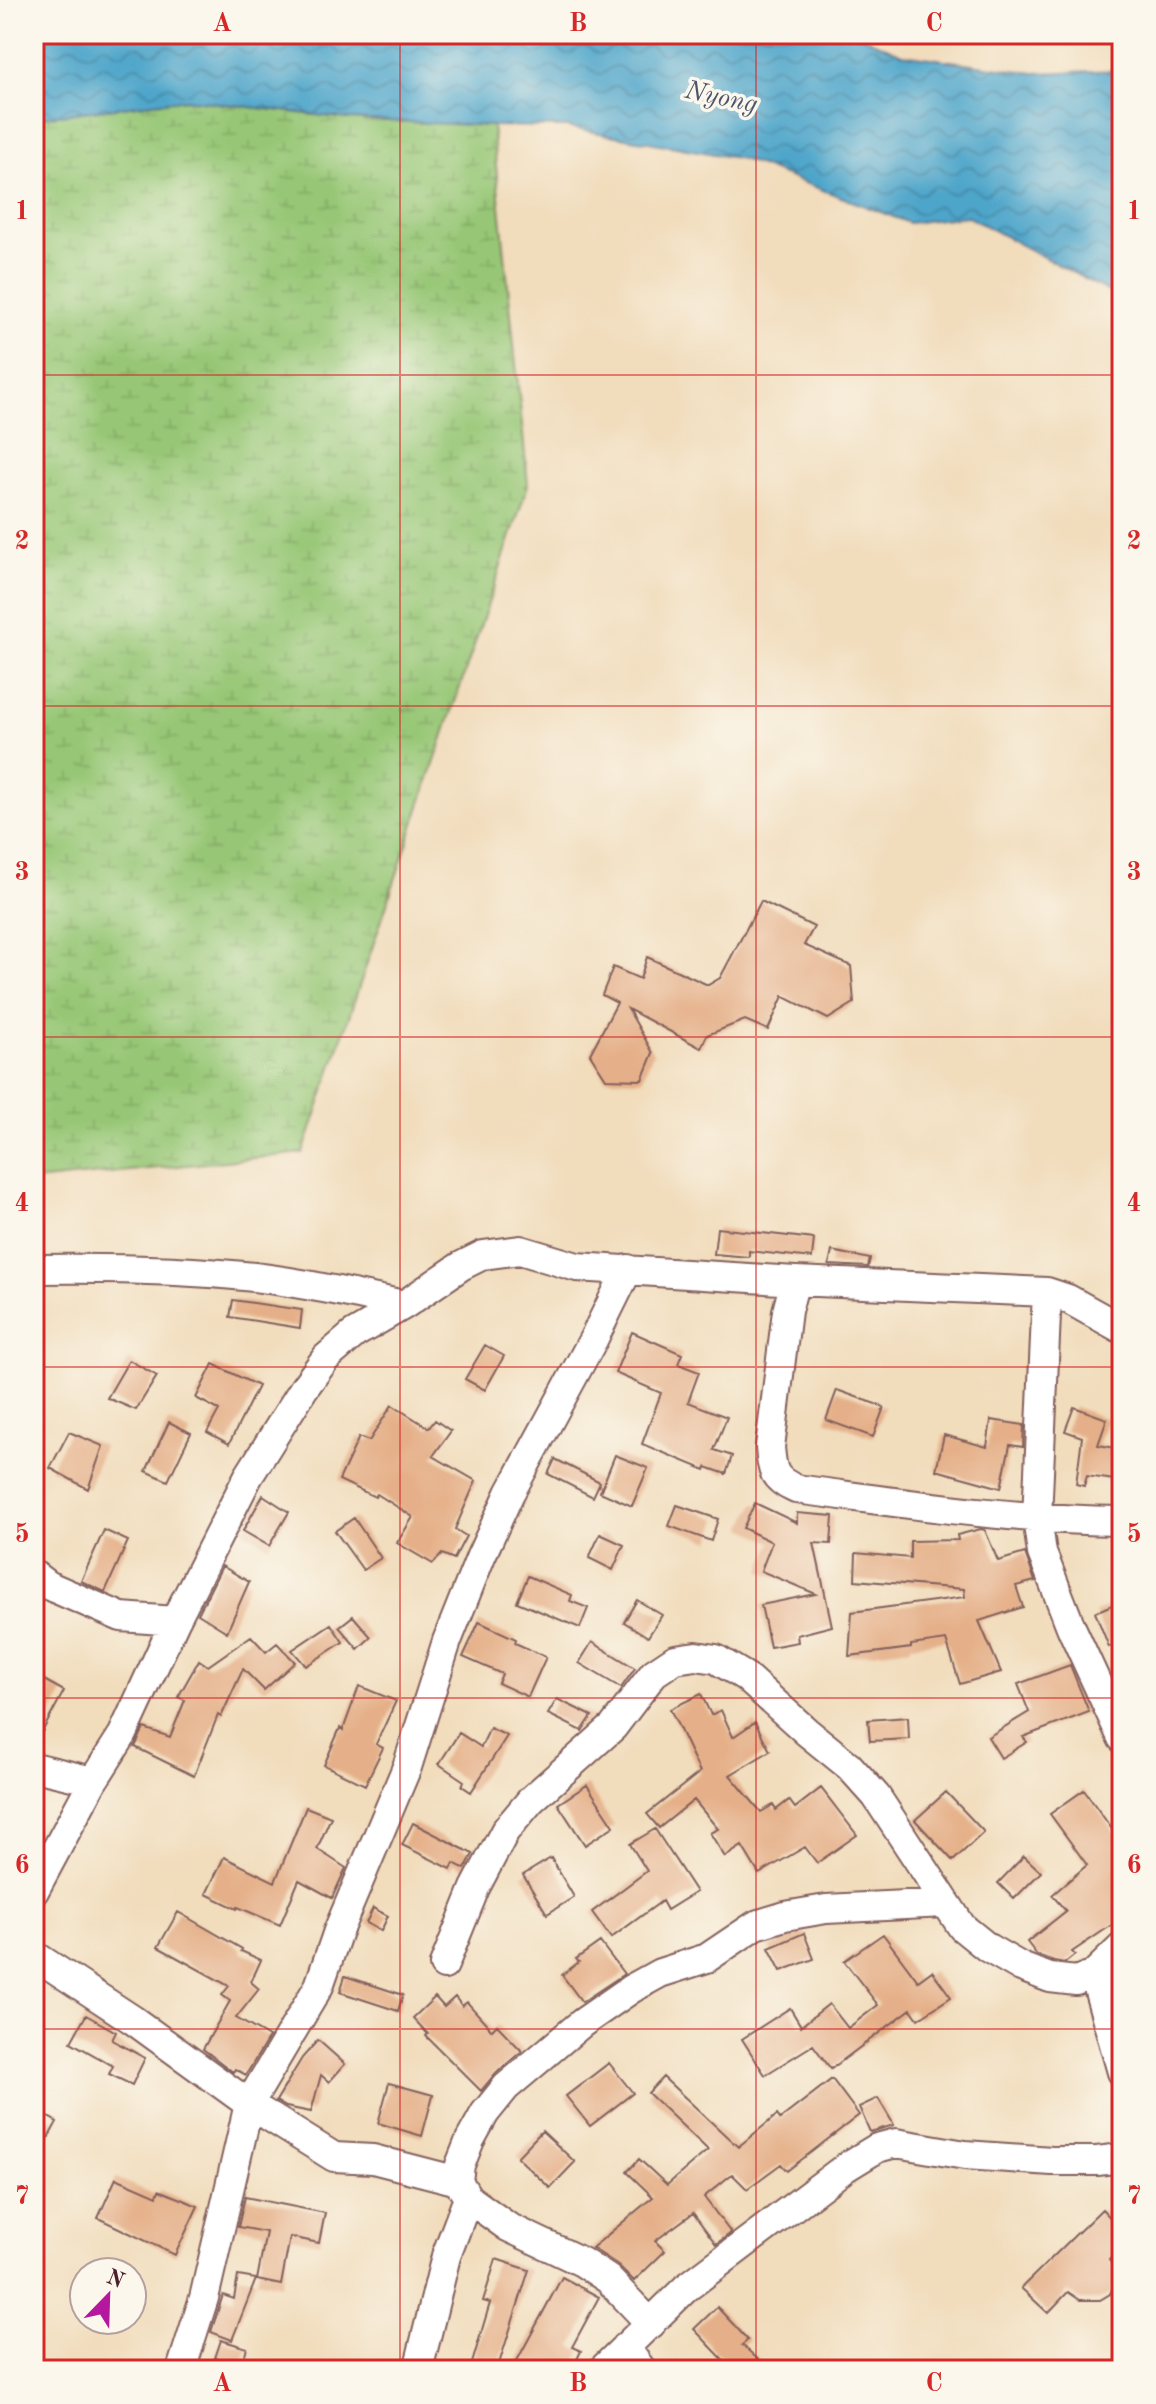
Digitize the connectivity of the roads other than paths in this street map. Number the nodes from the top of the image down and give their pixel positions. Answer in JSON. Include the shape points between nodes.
{"nodes":[{"id":1,"x":34,"y":1269,"type":"edge"},
{"id":2,"x":628,"y":1269,"type":"junction"},
{"id":3,"x":795,"y":1281,"type":"junction"},
{"id":4,"x":1047,"y":1292,"type":"junction"},
{"id":5,"x":404,"y":1305,"type":"junction"},
{"id":6,"x":1122,"y":1329,"type":"edge"},
{"id":7,"x":1037,"y":1518,"type":"junction"},
{"id":8,"x":1122,"y":1521,"type":"edge"},
{"id":9,"x":34,"y":1575,"type":"edge"},
{"id":10,"x":175,"y":1621,"type":"junction"},
{"id":11,"x":1122,"y":1738,"type":"edge"},
{"id":12,"x":34,"y":1767,"type":"edge"},
{"id":13,"x":93,"y":1781,"type":"junction"},
{"id":14,"x":34,"y":1891,"type":"edge"},
{"id":15,"x":945,"y":1903,"type":"junction"},
{"id":16,"x":1122,"y":1947,"type":"edge"},
{"id":17,"x":34,"y":1955,"type":"edge"},
{"id":18,"x":444,"y":1965,"type":"dead end"},
{"id":19,"x":1094,"y":1974,"type":"junction"},
{"id":20,"x":1122,"y":2072,"type":"edge"},
{"id":21,"x":249,"y":2104,"type":"junction"},
{"id":22,"x":1122,"y":2158,"type":"edge"},
{"id":23,"x":463,"y":2190,"type":"junction"},
{"id":24,"x":651,"y":2324,"type":"junction"},
{"id":25,"x":625,"y":2347,"type":"junction"},
{"id":26,"x":181,"y":2370,"type":"edge"},
{"id":27,"x":418,"y":2370,"type":"edge"},
{"id":28,"x":602,"y":2370,"type":"edge"},
{"id":29,"x":642,"y":2370,"type":"edge"}],
"edges":[{"from":1,"to":5,"type":"street","via":[[124,1268],[255,1277]]},
{"from":2,"to":3,"type":"street"},
{"from":2,"to":5,"type":"street","via":[[577,1267],[520,1250],[483,1255]]},
{"from":2,"to":21,"type":"street","via":[[481,1556],[407,1767],[319,1986]]},
{"from":3,"to":4,"type":"street"},
{"from":3,"to":7,"type":"street","via":[[770,1447],[779,1481],[796,1489]]},
{"from":4,"to":6,"type":"street"},
{"from":4,"to":7,"type":"street"},
{"from":5,"to":10,"type":"street","via":[[354,1334],[326,1358],[304,1388],[248,1477]]},
{"from":7,"to":8,"type":"street"},
{"from":7,"to":11,"type":"street","via":[[1042,1553]]},
{"from":9,"to":10,"type":"street","via":[[121,1617]]},
{"from":10,"to":13,"type":"street","via":[[123,1734]]},
{"from":12,"to":13,"type":"street"},
{"from":13,"to":14,"type":"street"},
{"from":15,"to":18,"type":"street","via":[[876,1796],[849,1766],[746,1677],[716,1659],[696,1656],[675,1659],[654,1673],[613,1727],[531,1800],[505,1831]]},
{"from":15,"to":19,"type":"street","via":[[962,1927],[1021,1967],[1076,1981]]},
{"from":15,"to":23,"type":"street","via":[[785,1916],[756,1925],[707,1958],[631,1989],[506,2087],[470,2140],[460,2165]]},
{"from":16,"to":19,"type":"street"},
{"from":17,"to":21,"type":"street"},
{"from":19,"to":20,"type":"street"},
{"from":21,"to":23,"type":"street","via":[[334,2157],[373,2159]]},
{"from":21,"to":26,"type":"street","via":[[204,2298]]},
{"from":22,"to":24,"type":"street","via":[[1052,2161],[965,2155],[896,2143],[877,2148],[686,2288]]},
{"from":23,"to":24,"type":"street","via":[[508,2227],[608,2279]]},
{"from":23,"to":27,"type":"street"},
{"from":24,"to":25,"type":"street"},
{"from":25,"to":28,"type":"street"},
{"from":25,"to":29,"type":"street"}]}
